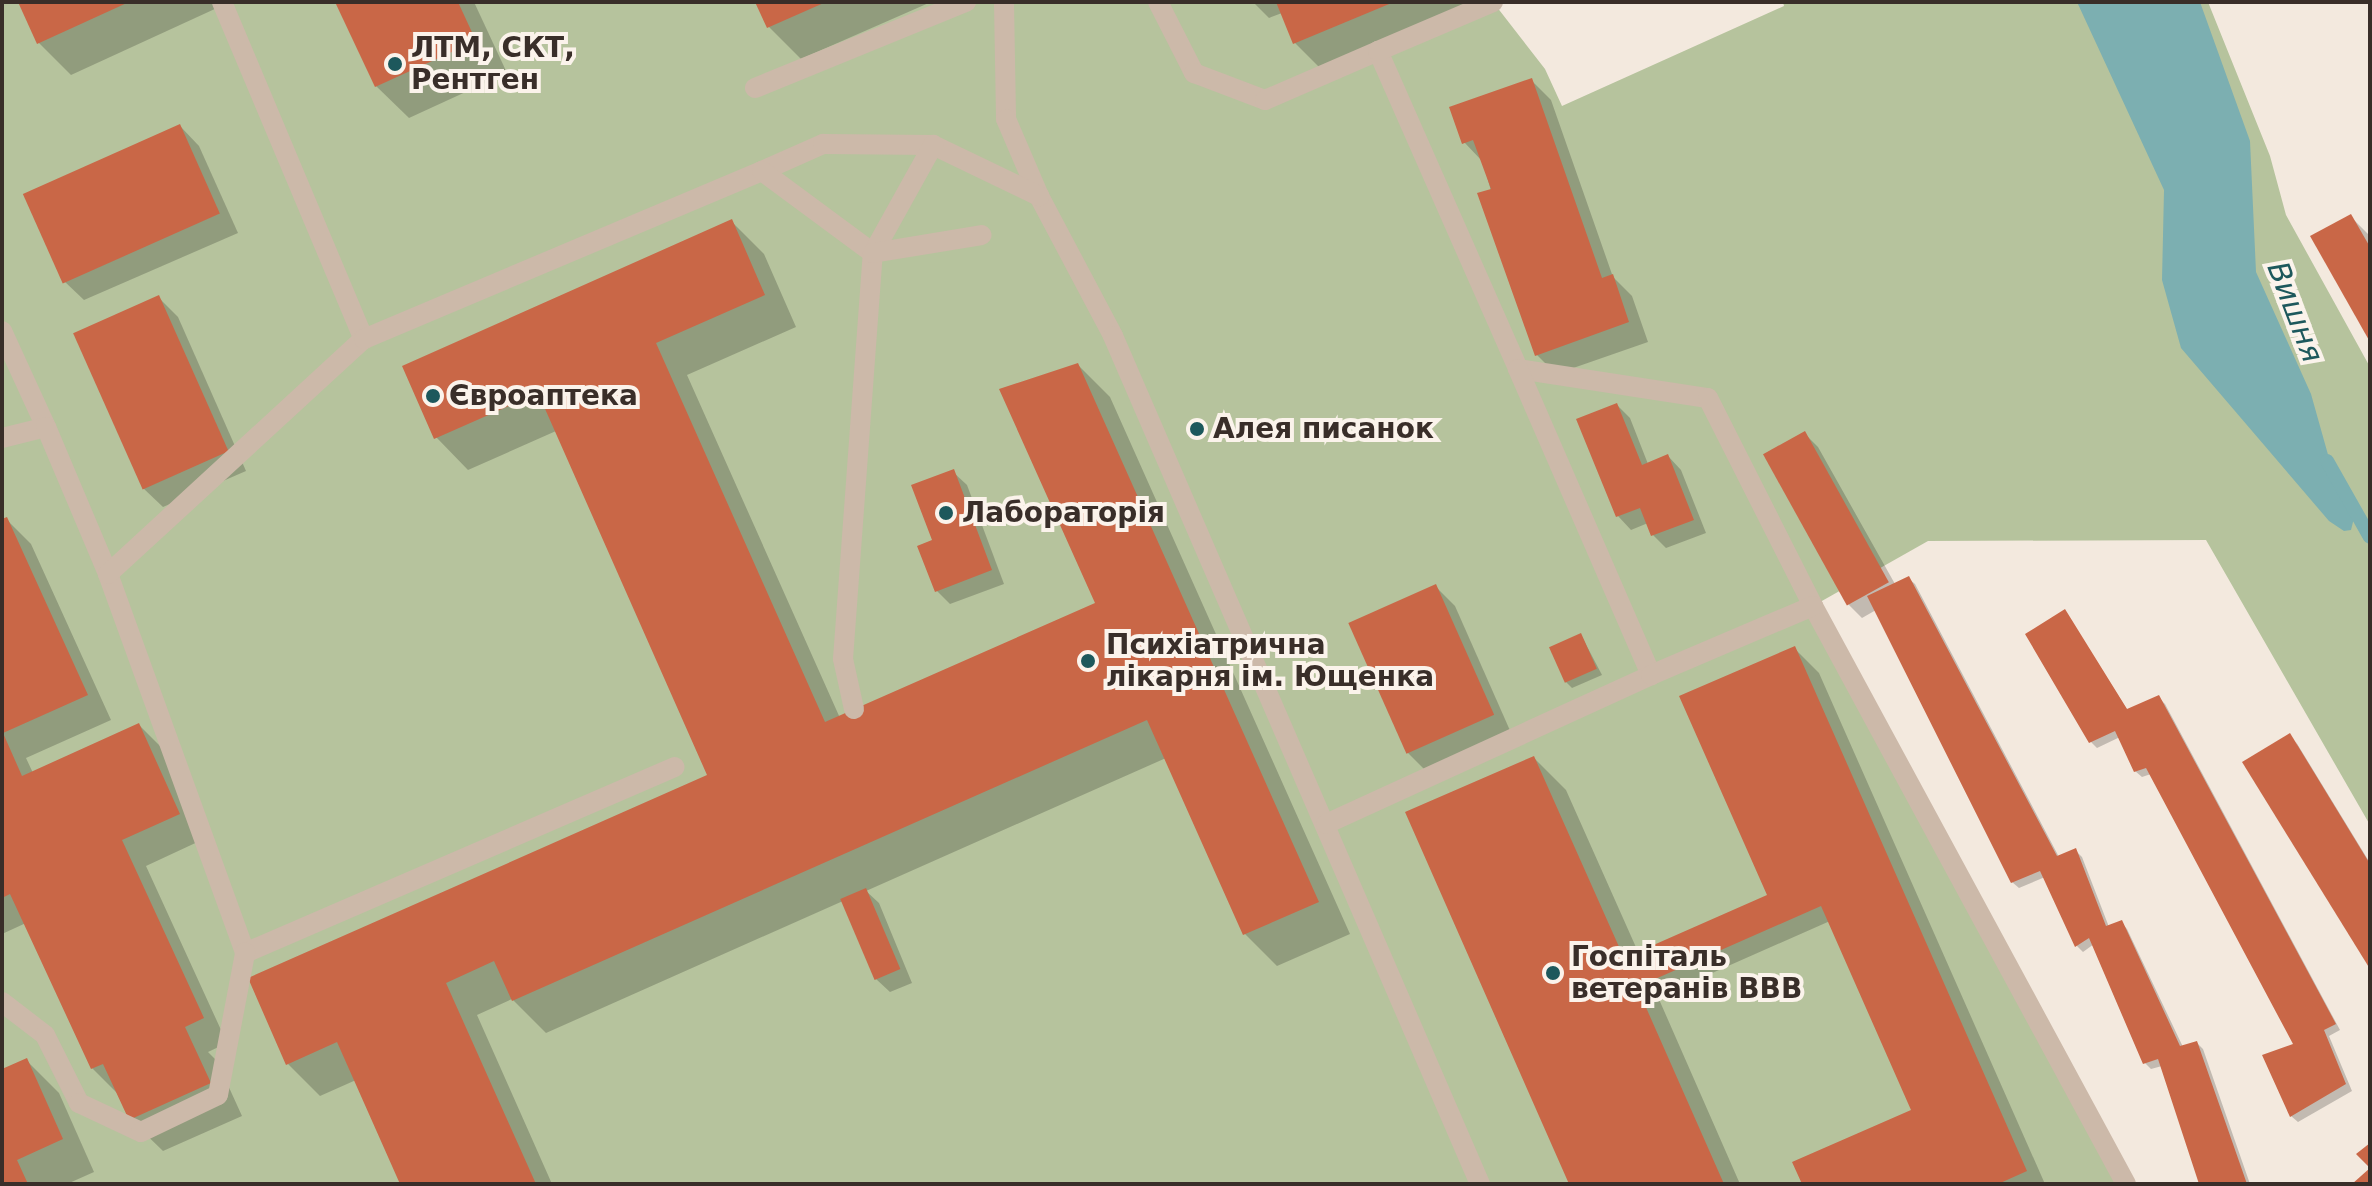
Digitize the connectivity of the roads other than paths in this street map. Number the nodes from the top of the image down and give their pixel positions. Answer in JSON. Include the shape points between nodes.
{"nodes":[{"id":1,"x":222,"y":2,"type":"edge"},
{"id":2,"x":966,"y":2,"type":"edge"},
{"id":3,"x":1004,"y":2,"type":"edge"},
{"id":4,"x":1158,"y":2,"type":"edge"},
{"id":5,"x":1493,"y":2,"type":"edge"},
{"id":6,"x":1378,"y":51,"type":"junction"},
{"id":7,"x":755,"y":88,"type":"dead end"},
{"id":8,"x":933,"y":145,"type":"junction"},
{"id":9,"x":762,"y":171,"type":"junction"},
{"id":10,"x":1039,"y":196,"type":"junction"},
{"id":11,"x":982,"y":235,"type":"dead end"},
{"id":12,"x":873,"y":253,"type":"junction"},
{"id":13,"x":2,"y":331,"type":"edge"},
{"id":14,"x":364,"y":339,"type":"junction"},
{"id":15,"x":1518,"y":369,"type":"junction"},
{"id":16,"x":46,"y":427,"type":"junction"},
{"id":17,"x":2,"y":438,"type":"edge"},
{"id":18,"x":108,"y":574,"type":"junction"},
{"id":19,"x":1813,"y":606,"type":"junction"},
{"id":20,"x":1651,"y":675,"type":"junction"},
{"id":21,"x":854,"y":709,"type":"dead end"},
{"id":22,"x":674,"y":767,"type":"dead end"},
{"id":23,"x":1326,"y":824,"type":"junction"},
{"id":24,"x":245,"y":953,"type":"junction"},
{"id":25,"x":2,"y":1002,"type":"edge"},
{"id":26,"x":1480,"y":1184,"type":"edge"},
{"id":27,"x":2126,"y":1184,"type":"edge"}],
"edges":[{"from":1,"to":14,"type":"lane"},
{"from":2,"to":7,"type":"lane"},
{"from":3,"to":10,"type":"lane","via":[[1006,119]]},
{"from":4,"to":6,"type":"lane","via":[[1194,73],[1265,100]]},
{"from":5,"to":6,"type":"lane"},
{"from":6,"to":15,"type":"lane"},
{"from":8,"to":9,"type":"lane","via":[[823,144]]},
{"from":8,"to":10,"type":"lane"},
{"from":8,"to":12,"type":"lane"},
{"from":9,"to":12,"type":"lane"},
{"from":9,"to":14,"type":"lane"},
{"from":10,"to":23,"type":"lane","via":[[1113,336]]},
{"from":11,"to":12,"type":"lane"},
{"from":12,"to":21,"type":"lane","via":[[843,659]]},
{"from":13,"to":16,"type":"lane"},
{"from":14,"to":18,"type":"lane"},
{"from":15,"to":19,"type":"lane","via":[[1708,398]]},
{"from":15,"to":20,"type":"lane"},
{"from":16,"to":17,"type":"lane"},
{"from":16,"to":18,"type":"lane"},
{"from":18,"to":24,"type":"lane"},
{"from":19,"to":20,"type":"lane"},
{"from":19,"to":27,"type":"lane"},
{"from":20,"to":23,"type":"lane"},
{"from":22,"to":24,"type":"lane"},
{"from":23,"to":26,"type":"lane"},
{"from":24,"to":25,"type":"lane","via":[[218,1095],[141,1132],[79,1103],[45,1035]]}]}
